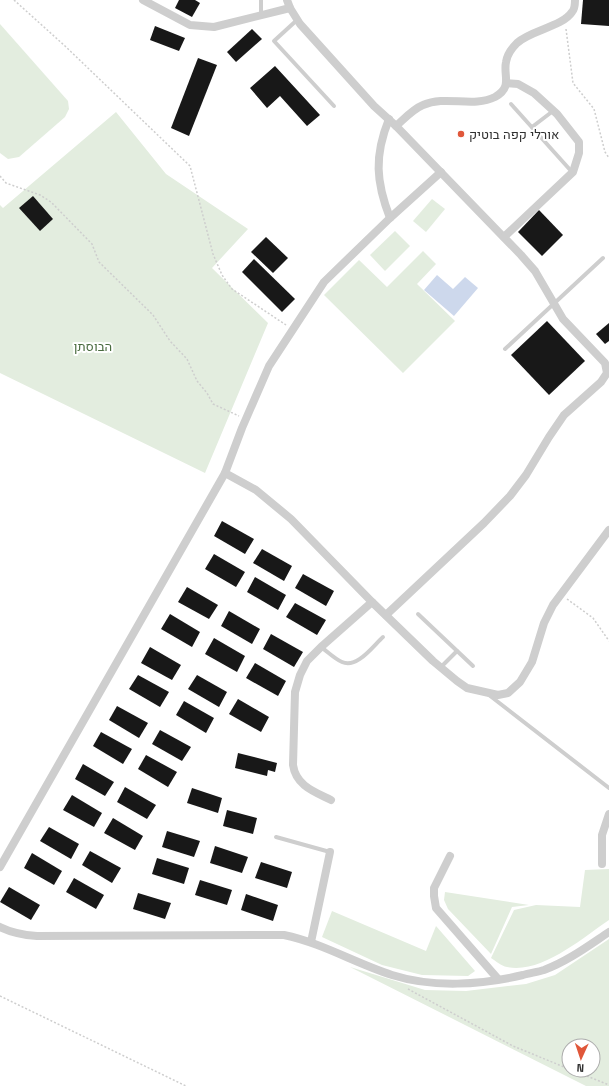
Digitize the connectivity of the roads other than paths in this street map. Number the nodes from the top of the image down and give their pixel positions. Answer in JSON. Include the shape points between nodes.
{"nodes":[{"id":1,"x":143,"y":0,"type":"edge"},
{"id":2,"x":262,"y":0,"type":"edge"},
{"id":3,"x":575,"y":0,"type":"edge"},
{"id":4,"x":289,"y":4,"type":"edge"},
{"id":5,"x":261,"y":15,"type":"junction"},
{"id":6,"x":298,"y":20,"type":"junction"},
{"id":7,"x":506,"y":83,"type":"junction"},
{"id":8,"x":511,"y":104,"type":"dead end"},
{"id":9,"x":334,"y":106,"type":"dead end"},
{"id":10,"x":553,"y":111,"type":"junction"},
{"id":11,"x":389,"y":119,"type":"junction"},
{"id":12,"x":396,"y":126,"type":"junction"},
{"id":13,"x":532,"y":127,"type":"junction"},
{"id":14,"x":441,"y":172,"type":"junction"},
{"id":15,"x":573,"y":172,"type":"junction"},
{"id":16,"x":390,"y":218,"type":"junction"},
{"id":17,"x":504,"y":237,"type":"junction"},
{"id":18,"x":603,"y":258,"type":"dead end"},
{"id":19,"x":554,"y":304,"type":"junction"},
{"id":20,"x":505,"y":348,"type":"dead end"},
{"id":21,"x":225,"y":473,"type":"junction"},
{"id":22,"x":609,"y":530,"type":"edge"},
{"id":23,"x":372,"y":602,"type":"junction"},
{"id":24,"x":418,"y":614,"type":"dead end"},
{"id":25,"x":386,"y":615,"type":"junction"},
{"id":26,"x":383,"y":636,"type":"dead end"},
{"id":27,"x":321,"y":647,"type":"junction"},
{"id":28,"x":457,"y":651,"type":"junction"},
{"id":29,"x":473,"y":666,"type":"dead end"},
{"id":30,"x":441,"y":668,"type":"junction"},
{"id":31,"x":488,"y":694,"type":"junction"},
{"id":32,"x":609,"y":788,"type":"edge"},
{"id":33,"x":331,"y":800,"type":"dead end"},
{"id":34,"x":609,"y":814,"type":"edge"},
{"id":35,"x":276,"y":837,"type":"dead end"},
{"id":36,"x":330,"y":852,"type":"joint"},
{"id":37,"x":450,"y":856,"type":"dead end"},
{"id":38,"x":602,"y":864,"type":"dead end"},
{"id":39,"x":0,"y":867,"type":"edge"},
{"id":40,"x":0,"y":927,"type":"edge"},
{"id":41,"x":609,"y":932,"type":"edge"},
{"id":42,"x":311,"y":942,"type":"junction"},
{"id":43,"x":498,"y":980,"type":"junction"}],
"edges":[{"from":1,"to":5,"type":"street","via":[[190,25],[214,26]]},
{"from":2,"to":5,"type":"lane"},
{"from":3,"to":7,"type":"street","via":[[573,11],[564,19],[517,43],[506,62]]},
{"from":4,"to":5,"type":"street"},
{"from":4,"to":6,"type":"street"},
{"from":6,"to":9,"type":"lane","via":[[274,41]]},
{"from":6,"to":11,"type":"street","via":[[374,106]]},
{"from":7,"to":10,"type":"street","via":[[518,84]]},
{"from":7,"to":12,"type":"street","via":[[504,90],[482,102],[444,100],[423,105]]},
{"from":8,"to":13,"type":"lane"},
{"from":10,"to":13,"type":"lane"},
{"from":10,"to":15,"type":"street","via":[[579,142],[579,153]]},
{"from":11,"to":12,"type":"street"},
{"from":11,"to":16,"type":"street","via":[[379,153],[378,173]]},
{"from":12,"to":14,"type":"street"},
{"from":13,"to":15,"type":"lane"},
{"from":14,"to":16,"type":"street"},
{"from":14,"to":17,"type":"street"},
{"from":15,"to":17,"type":"street"},
{"from":16,"to":21,"type":"street","via":[[324,282],[292,329],[269,366]]},
{"from":17,"to":19,"type":"street","via":[[535,271]]},
{"from":18,"to":19,"type":"lane"},
{"from":19,"to":20,"type":"lane"},
{"from":19,"to":25,"type":"street","via":[[563,319],[605,363],[607,373],[602,382],[564,415],[510,496]]},
{"from":21,"to":23,"type":"street","via":[[256,490],[291,519]]},
{"from":21,"to":39,"type":"street"},
{"from":22,"to":31,"type":"street","via":[[553,605],[544,623],[532,662],[520,682],[508,693]]},
{"from":23,"to":25,"type":"street"},
{"from":23,"to":27,"type":"street"},
{"from":24,"to":28,"type":"lane"},
{"from":25,"to":30,"type":"street"},
{"from":26,"to":27,"type":"lane","via":[[358,662],[351,664],[342,662]]},
{"from":27,"to":33,"type":"street","via":[[308,661],[295,692],[293,765],[294,774],[302,783]]},
{"from":28,"to":29,"type":"lane"},
{"from":28,"to":30,"type":"lane"},
{"from":30,"to":31,"type":"street","via":[[467,688]]},
{"from":31,"to":32,"type":"lane"},
{"from":34,"to":38,"type":"street","via":[[602,834]]},
{"from":35,"to":36,"type":"lane"},
{"from":36,"to":42,"type":"street"},
{"from":37,"to":43,"type":"street","via":[[434,888],[436,908]]},
{"from":40,"to":42,"type":"street","via":[[21,935],[37,936],[284,935]]},
{"from":41,"to":43,"type":"street","via":[[566,960],[543,970]]},
{"from":42,"to":43,"type":"street","via":[[392,975],[417,981],[444,983]]}]}
